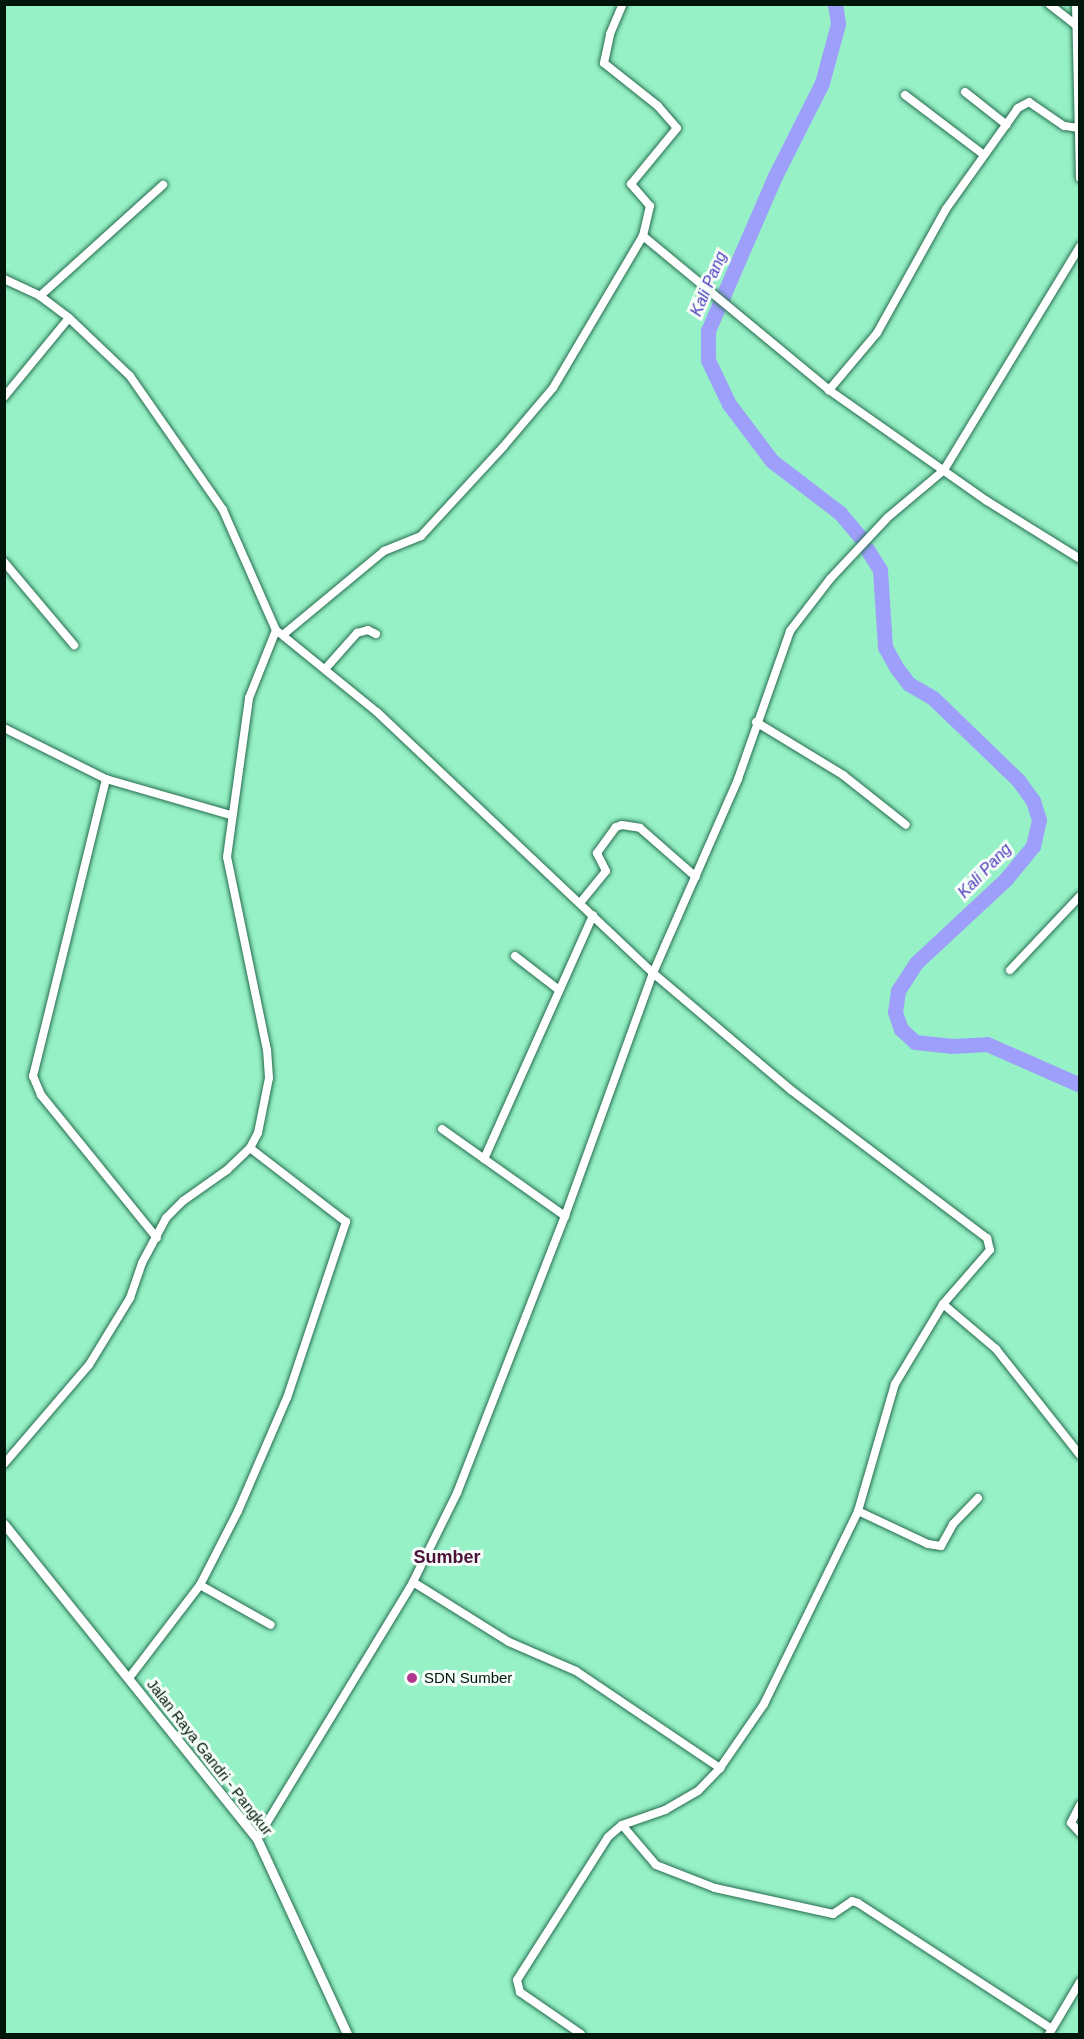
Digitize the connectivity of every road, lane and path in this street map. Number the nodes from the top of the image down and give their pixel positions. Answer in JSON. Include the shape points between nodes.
{"nodes":[{"id":1,"x":623,"y":4,"type":"edge"},
{"id":2,"x":1050,"y":4,"type":"edge"},
{"id":3,"x":1076,"y":4,"type":"edge"},
{"id":4,"x":1078,"y":27,"type":"edge"},
{"id":5,"x":965,"y":92,"type":"dead end"},
{"id":6,"x":905,"y":95,"type":"dead end"},
{"id":7,"x":1007,"y":125,"type":"junction"},
{"id":8,"x":1079,"y":128,"type":"edge"},
{"id":9,"x":984,"y":155,"type":"junction"},
{"id":10,"x":1080,"y":178,"type":"edge"},
{"id":11,"x":163,"y":185,"type":"dead end"},
{"id":12,"x":643,"y":236,"type":"junction"},
{"id":13,"x":1079,"y":247,"type":"edge"},
{"id":14,"x":4,"y":279,"type":"edge"},
{"id":15,"x":40,"y":296,"type":"junction"},
{"id":16,"x":69,"y":318,"type":"junction"},
{"id":17,"x":829,"y":390,"type":"junction"},
{"id":18,"x":4,"y":397,"type":"edge"},
{"id":19,"x":944,"y":470,"type":"junction"},
{"id":20,"x":1080,"y":559,"type":"edge"},
{"id":21,"x":4,"y":562,"type":"edge"},
{"id":22,"x":280,"y":632,"type":"junction"},
{"id":23,"x":376,"y":634,"type":"dead end"},
{"id":24,"x":74,"y":645,"type":"dead end"},
{"id":25,"x":326,"y":668,"type":"junction"},
{"id":26,"x":756,"y":722,"type":"junction"},
{"id":27,"x":4,"y":728,"type":"edge"},
{"id":28,"x":111,"y":779,"type":"junction"},
{"id":29,"x":231,"y":815,"type":"junction"},
{"id":30,"x":906,"y":825,"type":"dead end"},
{"id":31,"x":696,"y":877,"type":"junction"},
{"id":32,"x":1080,"y":896,"type":"edge"},
{"id":33,"x":580,"y":903,"type":"junction"},
{"id":34,"x":593,"y":915,"type":"junction"},
{"id":35,"x":515,"y":956,"type":"dead end"},
{"id":36,"x":1010,"y":970,"type":"dead end"},
{"id":37,"x":653,"y":973,"type":"junction"},
{"id":38,"x":558,"y":990,"type":"junction"},
{"id":39,"x":442,"y":1128,"type":"dead end"},
{"id":40,"x":250,"y":1148,"type":"junction"},
{"id":41,"x":484,"y":1159,"type":"junction"},
{"id":42,"x":565,"y":1216,"type":"junction"},
{"id":43,"x":158,"y":1238,"type":"junction"},
{"id":44,"x":944,"y":1304,"type":"junction"},
{"id":45,"x":1080,"y":1455,"type":"edge"},
{"id":46,"x":4,"y":1464,"type":"edge"},
{"id":47,"x":978,"y":1498,"type":"dead end"},
{"id":48,"x":858,"y":1512,"type":"junction"},
{"id":49,"x":4,"y":1524,"type":"edge"},
{"id":50,"x":414,"y":1582,"type":"junction"},
{"id":51,"x":200,"y":1585,"type":"junction"},
{"id":52,"x":271,"y":1625,"type":"dead end"},
{"id":53,"x":129,"y":1678,"type":"junction"},
{"id":54,"x":720,"y":1768,"type":"junction"},
{"id":55,"x":1080,"y":1805,"type":"edge"},
{"id":56,"x":622,"y":1825,"type":"junction"},
{"id":57,"x":1080,"y":1833,"type":"edge"},
{"id":58,"x":258,"y":1839,"type":"junction"},
{"id":59,"x":1080,"y":1982,"type":"edge"},
{"id":60,"x":1050,"y":2032,"type":"edge"},
{"id":61,"x":347,"y":2034,"type":"edge"},
{"id":62,"x":581,"y":2034,"type":"edge"}],
"edges":[{"from":1,"to":12,"type":"street","via":[[610,34],[604,63],[658,106],[677,128],[632,184],[650,206]]},
{"from":2,"to":4,"type":"street"},
{"from":3,"to":4,"type":"street"},
{"from":4,"to":8,"type":"street"},
{"from":5,"to":7,"type":"street"},
{"from":6,"to":9,"type":"street"},
{"from":7,"to":8,"type":"street","via":[[1018,108],[1029,102],[1064,126]]},
{"from":7,"to":9,"type":"street"},
{"from":8,"to":10,"type":"street"},
{"from":9,"to":17,"type":"street","via":[[946,209],[877,333]]},
{"from":11,"to":15,"type":"street"},
{"from":12,"to":17,"type":"street"},
{"from":12,"to":22,"type":"street","via":[[558,379],[503,447],[421,536],[384,551]]},
{"from":13,"to":19,"type":"street"},
{"from":14,"to":15,"type":"street"},
{"from":15,"to":16,"type":"street"},
{"from":16,"to":18,"type":"street"},
{"from":16,"to":22,"type":"street","via":[[130,376],[181,444],[235,530]]},
{"from":17,"to":19,"type":"street"},
{"from":19,"to":20,"type":"street"},
{"from":19,"to":26,"type":"street","via":[[888,518],[830,579],[790,631]]},
{"from":21,"to":24,"type":"street"},
{"from":22,"to":25,"type":"street"},
{"from":22,"to":29,"type":"street","via":[[249,698]]},
{"from":23,"to":25,"type":"street","via":[[368,630],[357,633]]},
{"from":25,"to":33,"type":"street"},
{"from":26,"to":30,"type":"street","via":[[843,775]]},
{"from":26,"to":31,"type":"street","via":[[738,779]]},
{"from":27,"to":28,"type":"street"},
{"from":28,"to":29,"type":"street"},
{"from":28,"to":43,"type":"street","via":[[33,1076],[41,1095]]},
{"from":29,"to":40,"type":"street","via":[[227,857],[267,1050],[265,1104]]},
{"from":31,"to":33,"type":"street","via":[[640,828],[622,825],[616,827],[597,854],[606,871]]},
{"from":31,"to":37,"type":"street"},
{"from":32,"to":36,"type":"street"},
{"from":33,"to":34,"type":"street"},
{"from":34,"to":37,"type":"street"},
{"from":34,"to":38,"type":"street"},
{"from":35,"to":38,"type":"street"},
{"from":37,"to":42,"type":"street"},
{"from":37,"to":44,"type":"street","via":[[791,1089],[987,1238],[990,1250]]},
{"from":38,"to":41,"type":"street"},
{"from":39,"to":41,"type":"street"},
{"from":40,"to":43,"type":"street","via":[[183,1201],[166,1218]]},
{"from":40,"to":51,"type":"street","via":[[346,1222],[270,1444]]},
{"from":41,"to":42,"type":"street"},
{"from":42,"to":50,"type":"street","via":[[457,1493]]},
{"from":43,"to":46,"type":"street","via":[[142,1263],[130,1298],[89,1365]]},
{"from":44,"to":45,"type":"street","via":[[996,1349]]},
{"from":44,"to":48,"type":"street","via":[[895,1384]]},
{"from":47,"to":48,"type":"street","via":[[953,1524],[941,1546],[928,1544]]},
{"from":48,"to":54,"type":"street","via":[[764,1704]]},
{"from":49,"to":53,"type":"street","name":"Jalan Raya Gandri - Pangkur"},
{"from":50,"to":54,"type":"street","via":[[509,1642],[576,1671]]},
{"from":50,"to":58,"type":"street"},
{"from":51,"to":52,"type":"street"},
{"from":51,"to":53,"type":"street"},
{"from":53,"to":58,"type":"street","name":"Jalan Raya Gandri - Pangkur"},
{"from":54,"to":56,"type":"street","via":[[683,1800]]},
{"from":55,"to":57,"type":"street","via":[[1071,1823]]},
{"from":56,"to":60,"type":"street","via":[[656,1865],[694,1881],[833,1914],[852,1901],[858,1903]]},
{"from":56,"to":62,"type":"street","via":[[608,1837],[584,1871],[516,1983],[525,1996]]},
{"from":58,"to":61,"type":"street","name":"Jalan Raya Gandri - Pangkur"},
{"from":59,"to":60,"type":"street"}]}
